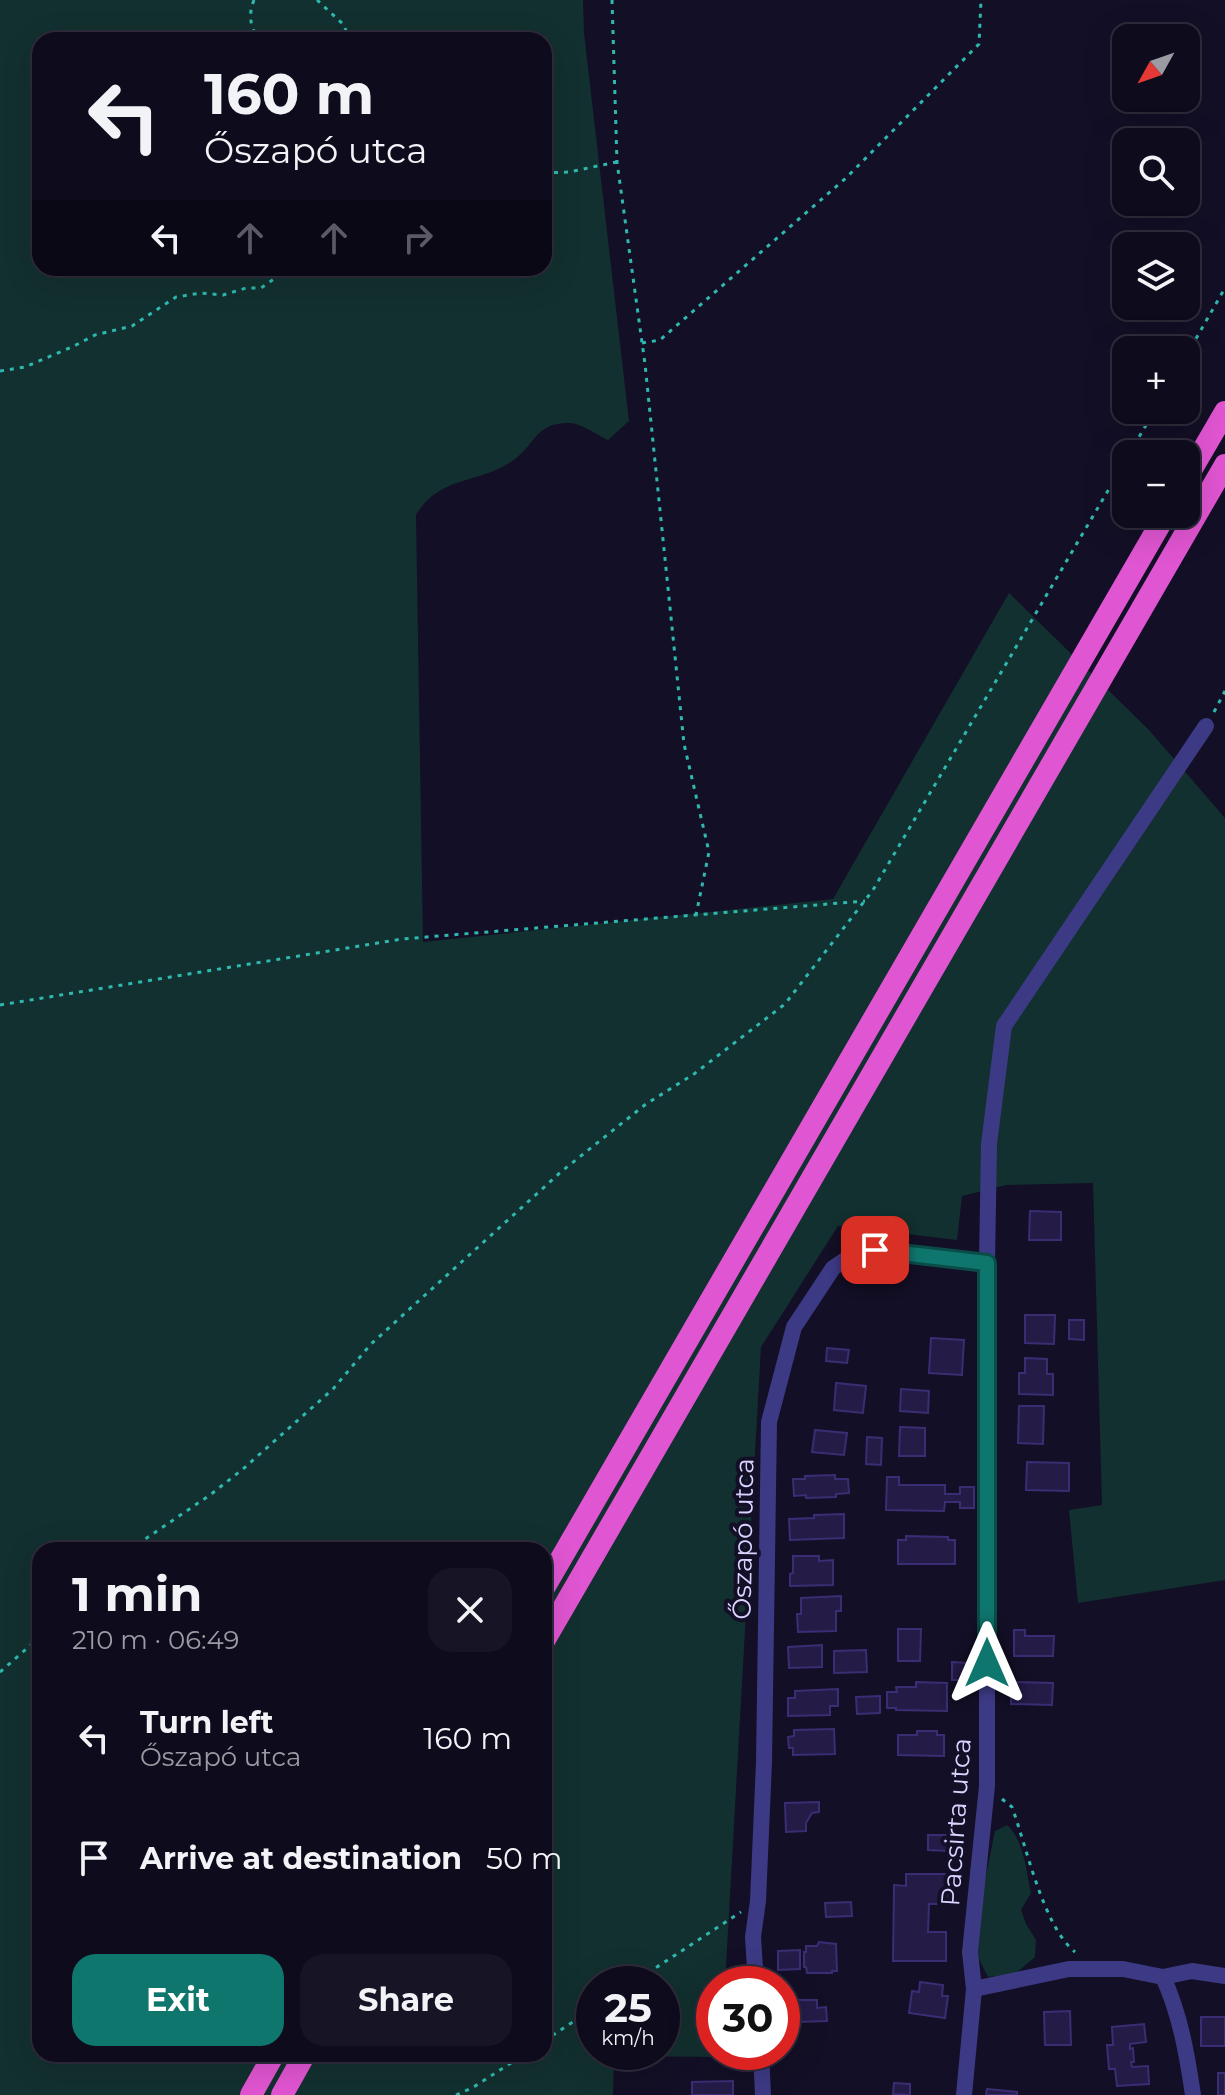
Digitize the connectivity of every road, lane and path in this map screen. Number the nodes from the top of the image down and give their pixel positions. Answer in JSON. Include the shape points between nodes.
{"nodes":[{"id":1,"x":254,"y":0,"type":"edge"},
{"id":2,"x":317,"y":0,"type":"edge"},
{"id":3,"x":612,"y":0,"type":"edge"},
{"id":4,"x":981,"y":0,"type":"edge"},
{"id":5,"x":254,"y":32,"type":"edge"},
{"id":6,"x":346,"y":32,"type":"edge"},
{"id":7,"x":617,"y":162,"type":"junction"},
{"id":8,"x":552,"y":173,"type":"edge"},
{"id":9,"x":275,"y":276,"type":"edge"},
{"id":10,"x":1225,"y":288,"type":"edge"},
{"id":11,"x":1197,"y":336,"type":"edge"},
{"id":12,"x":642,"y":343,"type":"junction"},
{"id":13,"x":0,"y":371,"type":"edge"},
{"id":14,"x":1225,"y":412,"type":"edge"},
{"id":15,"x":1200,"y":455,"type":"edge"},
{"id":16,"x":1225,"y":465,"type":"edge"},
{"id":17,"x":1112,"y":484,"type":"edge"},
{"id":18,"x":1158,"y":528,"type":"edge"},
{"id":19,"x":1225,"y":691,"type":"edge"},
{"id":20,"x":1206,"y":726,"type":"joint"},
{"id":21,"x":865,"y":901,"type":"junction"},
{"id":22,"x":696,"y":915,"type":"junction"},
{"id":23,"x":0,"y":1005,"type":"edge"},
{"id":24,"x":987,"y":1263,"type":"junction"},
{"id":25,"x":141,"y":1542,"type":"edge"},
{"id":26,"x":552,"y":1574,"type":"edge"},
{"id":27,"x":552,"y":1627,"type":"edge"},
{"id":28,"x":32,"y":1644,"type":"edge"},
{"id":29,"x":0,"y":1672,"type":"edge"},
{"id":30,"x":987,"y":1786,"type":"junction"},
{"id":31,"x":758,"y":1901,"type":"junction"},
{"id":32,"x":659,"y":1966,"type":"edge"},
{"id":33,"x":755,"y":1966,"type":"edge"},
{"id":34,"x":1106,"y":1969,"type":"junction"},
{"id":35,"x":1225,"y":1976,"type":"edge"},
{"id":36,"x":1163,"y":1977,"type":"junction"},
{"id":37,"x":974,"y":1989,"type":"junction"},
{"id":38,"x":576,"y":2020,"type":"edge"},
{"id":39,"x":552,"y":2036,"type":"edge"},
{"id":40,"x":270,"y":2062,"type":"edge"},
{"id":41,"x":301,"y":2062,"type":"edge"},
{"id":42,"x":513,"y":2062,"type":"edge"},
{"id":43,"x":762,"y":2070,"type":"edge"},
{"id":44,"x":251,"y":2095,"type":"edge"},
{"id":45,"x":282,"y":2095,"type":"edge"},
{"id":46,"x":456,"y":2095,"type":"edge"},
{"id":47,"x":763,"y":2095,"type":"edge"},
{"id":48,"x":964,"y":2095,"type":"edge"},
{"id":49,"x":1193,"y":2095,"type":"edge"}],
"edges":[{"from":1,"to":5,"type":"path","via":[[249,12]]},
{"from":2,"to":6,"type":"path"},
{"from":3,"to":7,"type":"path"},
{"from":4,"to":12,"type":"path","via":[[979,44],[846,178],[660,340]]},
{"from":7,"to":8,"type":"path"},
{"from":7,"to":12,"type":"path"},
{"from":9,"to":13,"type":"path","via":[[261,288],[176,297],[132,326],[95,335],[25,367]]},
{"from":10,"to":11,"type":"path"},
{"from":12,"to":22,"type":"path","via":[[684,744],[709,852]]},
{"from":14,"to":15,"type":"highway"},
{"from":16,"to":27,"type":"highway"},
{"from":17,"to":21,"type":"path"},
{"from":18,"to":26,"type":"highway"},
{"from":19,"to":20,"type":"path"},
{"from":20,"to":24,"type":"street","name":"Pacsirta utca","via":[[1004,1026],[989,1144]]},
{"from":21,"to":22,"type":"path"},
{"from":21,"to":25,"type":"path","via":[[785,1004],[562,1171],[243,1469]]},
{"from":22,"to":23,"type":"path","via":[[402,939]]},
{"from":24,"to":30,"type":"street","name":"Pacsirta utca"},
{"from":24,"to":31,"type":"street","name":"Őszapó utca","via":[[875,1250],[855,1253],[833,1268],[794,1327],[769,1422]]},
{"from":28,"to":29,"type":"path"},
{"from":30,"to":34,"type":"path","via":[[1012,1807],[1050,1920],[1064,1943]]},
{"from":30,"to":37,"type":"street","name":"Pacsirta utca","via":[[970,1952]]},
{"from":31,"to":32,"type":"path"},
{"from":31,"to":33,"type":"street","name":"Őszapó utca"},
{"from":34,"to":36,"type":"street"},
{"from":34,"to":37,"type":"street","via":[[1069,1969]]},
{"from":35,"to":36,"type":"street","via":[[1192,1971]]},
{"from":36,"to":49,"type":"street","via":[[1186,2049]]},
{"from":37,"to":48,"type":"street","name":"Pacsirta utca"},
{"from":38,"to":39,"type":"path"},
{"from":40,"to":44,"type":"highway"},
{"from":41,"to":45,"type":"highway"},
{"from":42,"to":46,"type":"path"},
{"from":43,"to":47,"type":"street"}]}
